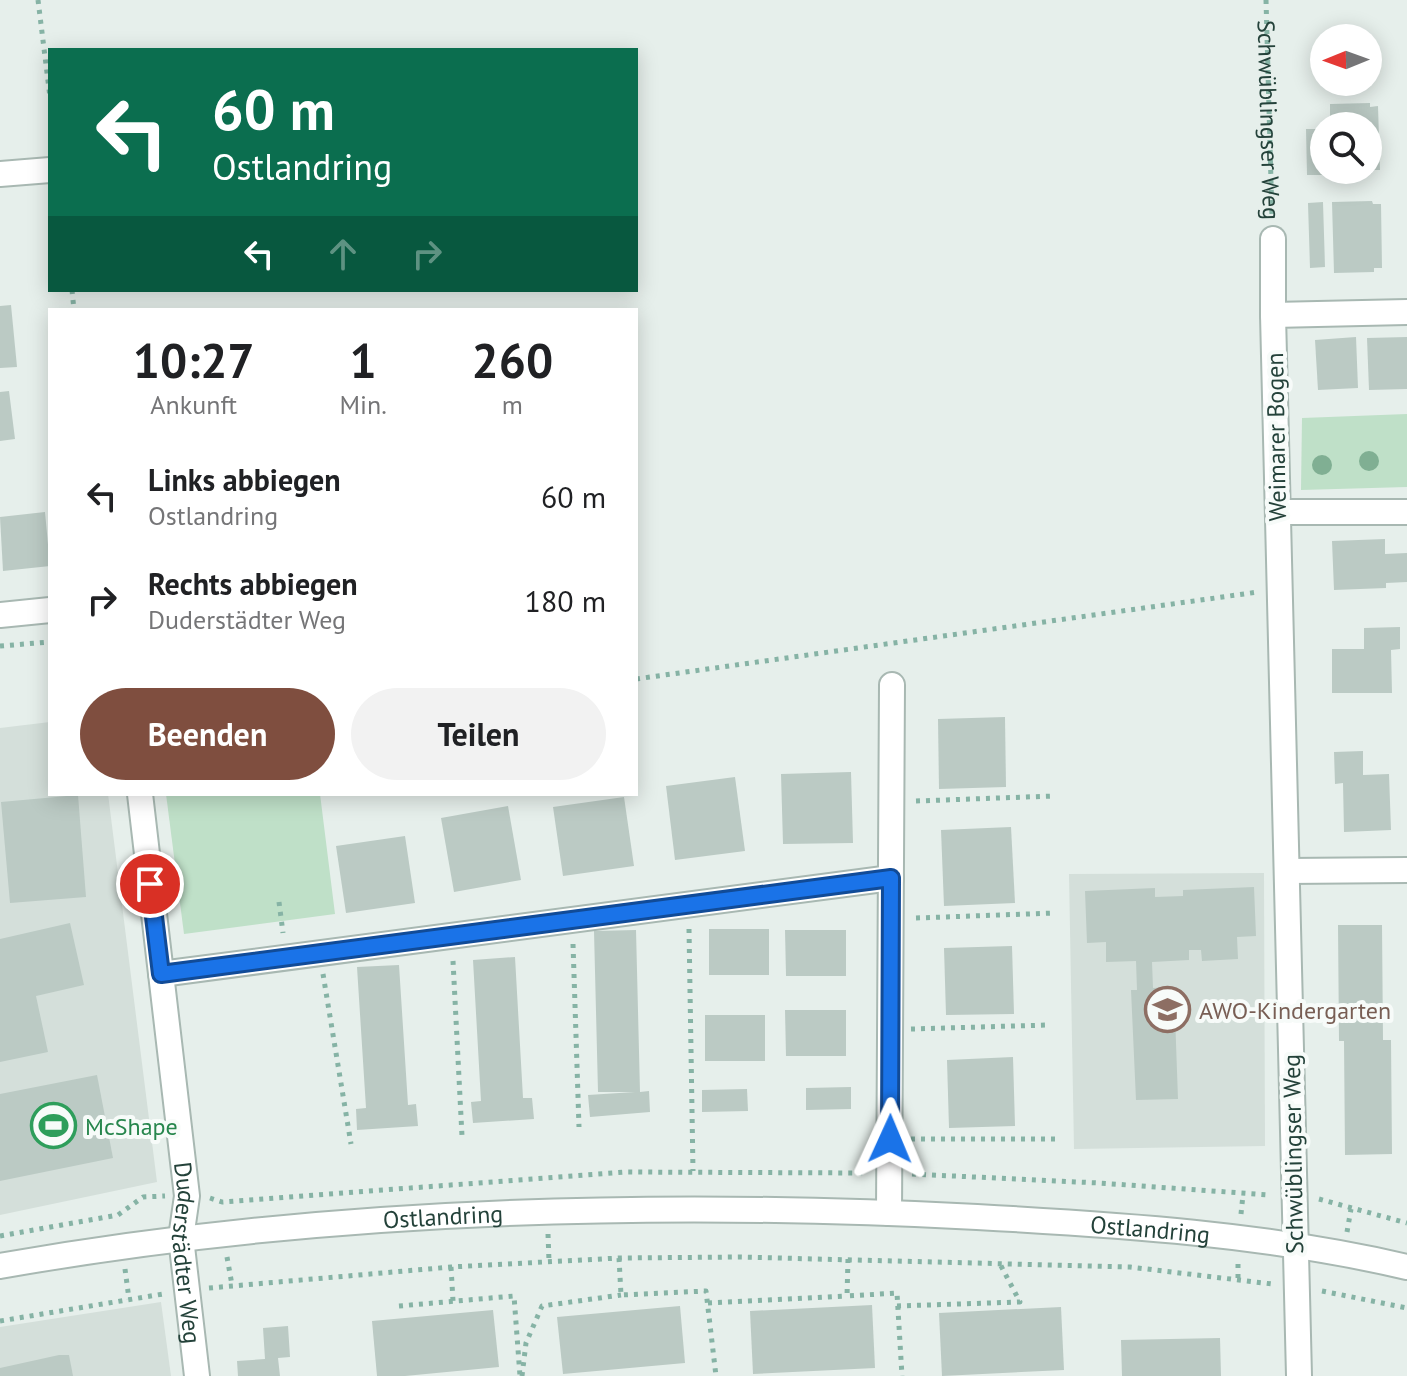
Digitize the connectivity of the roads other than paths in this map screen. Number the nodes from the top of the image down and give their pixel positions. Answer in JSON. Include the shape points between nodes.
{"nodes":[{"id":1,"x":48,"y":170,"type":"edge"},
{"id":2,"x":0,"y":174,"type":"edge"},
{"id":3,"x":1273,"y":239,"type":"road end"},
{"id":4,"x":1407,"y":312,"type":"edge"},
{"id":5,"x":1273,"y":315,"type":"junction"},
{"id":6,"x":1278,"y":512,"type":"junction"},
{"id":7,"x":1407,"y":512,"type":"edge"},
{"id":8,"x":48,"y":610,"type":"edge"},
{"id":9,"x":0,"y":615,"type":"edge"},
{"id":10,"x":892,"y":685,"type":"dead end"},
{"id":11,"x":1283,"y":692,"type":"joint"},
{"id":12,"x":140,"y":796,"type":"edge"},
{"id":13,"x":1407,"y":870,"type":"edge"},
{"id":14,"x":1287,"y":871,"type":"junction"},
{"id":15,"x":891,"y":878,"type":"junction"},
{"id":16,"x":161,"y":974,"type":"junction"},
{"id":17,"x":889,"y":1213,"type":"junction"},
{"id":18,"x":181,"y":1238,"type":"junction"},
{"id":19,"x":1295,"y":1245,"type":"junction"},
{"id":20,"x":0,"y":1266,"type":"edge"},
{"id":21,"x":1407,"y":1267,"type":"edge"},
{"id":22,"x":197,"y":1376,"type":"edge"},
{"id":23,"x":1299,"y":1376,"type":"edge"}],
"edges":[{"from":1,"to":2,"type":"street"},
{"from":3,"to":5,"type":"street","name":"Weimarer Bogen"},
{"from":4,"to":5,"type":"street"},
{"from":5,"to":6,"type":"street","name":"Weimarer Bogen"},
{"from":6,"to":7,"type":"street"},
{"from":6,"to":11,"type":"street","name":"Weimarer Bogen"},
{"from":8,"to":9,"type":"street"},
{"from":10,"to":15,"type":"street"},
{"from":11,"to":14,"type":"street","name":"Schwüblingser Weg"},
{"from":12,"to":16,"type":"street","name":"Duderstädter Weg"},
{"from":13,"to":14,"type":"street"},
{"from":14,"to":19,"type":"street","name":"Schwüblingser Weg"},
{"from":15,"to":16,"type":"street"},
{"from":15,"to":17,"type":"street"},
{"from":16,"to":18,"type":"street","name":"Duderstädter Weg","via":[[187,1196]]},
{"from":17,"to":18,"type":"street","name":"Ostlandring","via":[[628,1210],[411,1219]]},
{"from":17,"to":19,"type":"street","name":"Ostlandring","via":[[1143,1226]]},
{"from":18,"to":20,"type":"street","name":"Ostlandring"},
{"from":18,"to":22,"type":"street","name":"Duderstädter Weg"},
{"from":19,"to":21,"type":"street","name":"Ostlandring"},
{"from":19,"to":23,"type":"street","name":"Schwüblingser Weg"}]}
